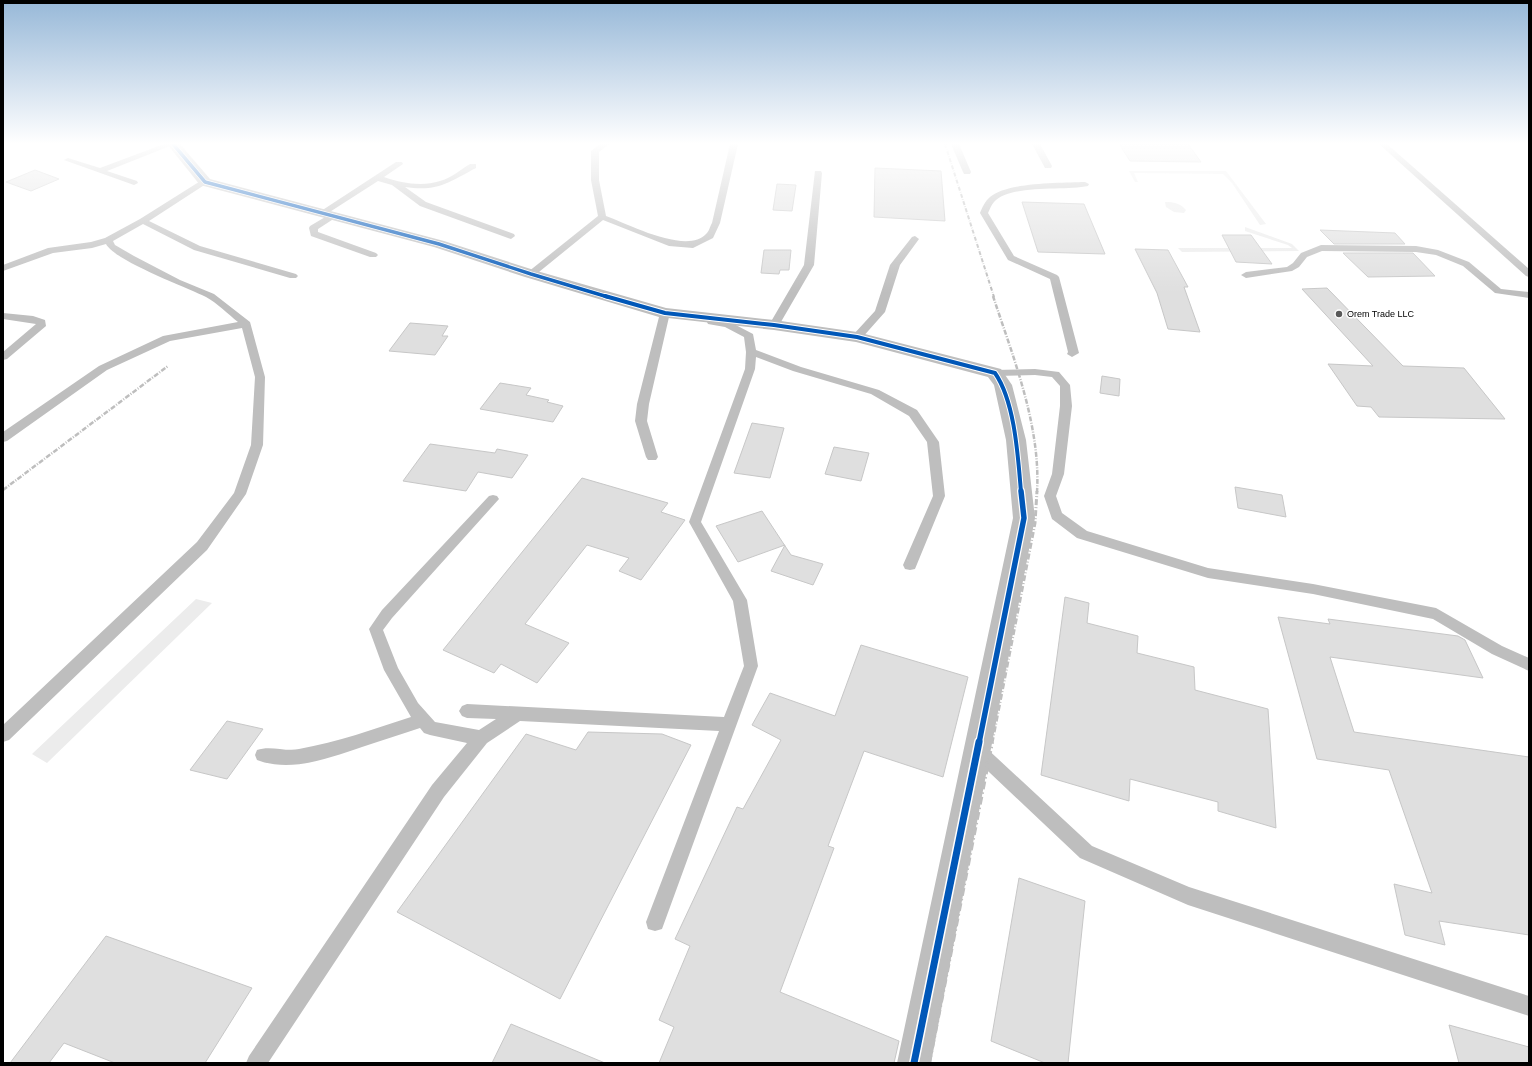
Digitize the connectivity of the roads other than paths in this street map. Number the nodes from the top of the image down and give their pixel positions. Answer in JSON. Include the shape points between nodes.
{"nodes":[{"id":1,"x":186,"y":194,"type":"edge"},
{"id":2,"x":250,"y":194,"type":"edge"},
{"id":3,"x":356,"y":194,"type":"edge"},
{"id":4,"x":408,"y":194,"type":"edge"},
{"id":5,"x":598,"y":194,"type":"edge"},
{"id":6,"x":723,"y":194,"type":"edge"},
{"id":7,"x":816,"y":194,"type":"edge"},
{"id":8,"x":1002,"y":194,"type":"edge"},
{"id":9,"x":1439,"y":194,"type":"edge"},
{"id":10,"x":327,"y":214,"type":"junction"},
{"id":11,"x":602,"y":217,"type":"junction"},
{"id":12,"x":143,"y":221,"type":"junction"},
{"id":13,"x":511,"y":236,"type":"dead end"},
{"id":14,"x":915,"y":239,"type":"dead end"},
{"id":15,"x":108,"y":240,"type":"junction"},
{"id":16,"x":373,"y":255,"type":"dead end"},
{"id":17,"x":3,"y":268,"type":"edge"},
{"id":18,"x":531,"y":274,"type":"junction"},
{"id":19,"x":1529,"y":274,"type":"edge"},
{"id":20,"x":1246,"y":275,"type":"dead end"},
{"id":21,"x":294,"y":276,"type":"dead end"},
{"id":22,"x":1529,"y":295,"type":"edge"},
{"id":23,"x":664,"y":313,"type":"junction"},
{"id":24,"x":3,"y":316,"type":"edge"},
{"id":25,"x":246,"y":324,"type":"junction"},
{"id":26,"x":774,"y":324,"type":"junction"},
{"id":27,"x":857,"y":337,"type":"junction"},
{"id":28,"x":751,"y":352,"type":"junction"},
{"id":29,"x":1072,"y":354,"type":"dead end"},
{"id":30,"x":3,"y":357,"type":"edge"},
{"id":31,"x":995,"y":373,"type":"junction"},
{"id":32,"x":3,"y":438,"type":"edge"},
{"id":33,"x":652,"y":457,"type":"dead end"},
{"id":34,"x":493,"y":499,"type":"dead end"},
{"id":35,"x":910,"y":565,"type":"dead end"},
{"id":36,"x":1529,"y":665,"type":"edge"},
{"id":37,"x":467,"y":711,"type":"dead end"},
{"id":38,"x":517,"y":714,"type":"junction"},
{"id":39,"x":424,"y":720,"type":"junction"},
{"id":40,"x":729,"y":724,"type":"junction"},
{"id":41,"x":3,"y":735,"type":"edge"},
{"id":42,"x":481,"y":738,"type":"junction"},
{"id":43,"x":977,"y":750,"type":"junction"},
{"id":44,"x":263,"y":755,"type":"dead end"},
{"id":45,"x":655,"y":922,"type":"dead end"},
{"id":46,"x":1529,"y":1006,"type":"edge"},
{"id":47,"x":256,"y":1063,"type":"edge"},
{"id":48,"x":914,"y":1063,"type":"edge"}],
"edges":[{"from":1,"to":12,"type":"lane"},
{"from":2,"to":10,"type":"street"},
{"from":3,"to":10,"type":"lane"},
{"from":4,"to":13,"type":"lane","via":[[423,204]]},
{"from":5,"to":11,"type":"lane"},
{"from":6,"to":11,"type":"lane","via":[[716,223],[710,236],[693,245],[669,243]]},
{"from":7,"to":26,"type":"lane","via":[[809,265]]},
{"from":8,"to":29,"type":"lane","via":[[991,200],[984,213],[1011,258],[1054,276],[1074,353]]},
{"from":9,"to":19,"type":"lane"},
{"from":10,"to":16,"type":"lane","via":[[313,228],[314,234]]},
{"from":10,"to":18,"type":"street","via":[[439,244]]},
{"from":11,"to":18,"type":"lane"},
{"from":12,"to":15,"type":"lane"},
{"from":12,"to":21,"type":"lane","via":[[197,248]]},
{"from":14,"to":27,"type":"lane","via":[[895,265],[880,312]]},
{"from":15,"to":17,"type":"lane","via":[[92,245],[50,250]]},
{"from":15,"to":25,"type":"lane","via":[[112,247],[131,258],[211,296]]},
{"from":18,"to":23,"type":"street"},
{"from":20,"to":22,"type":"lane","via":[[1289,269],[1296,266],[1304,255],[1321,248],[1416,249],[1438,253],[1466,264],[1504,293]]},
{"from":23,"to":26,"type":"street"},
{"from":23,"to":28,"type":"lane","via":[[728,325],[748,336]]},
{"from":23,"to":33,"type":"lane","via":[[641,421]]},
{"from":24,"to":30,"type":"lane","via":[[41,322],[41,326]]},
{"from":25,"to":32,"type":"lane","via":[[168,338],[103,368]]},
{"from":25,"to":41,"type":"lane","via":[[260,377],[257,445],[240,494],[202,546]]},
{"from":26,"to":27,"type":"street"},
{"from":27,"to":31,"type":"street"},
{"from":28,"to":35,"type":"lane","via":[[797,370],[875,392],[913,413],[932,442],[939,496]]},
{"from":28,"to":40,"type":"lane","via":[[750,369],[696,522],[740,600],[749,652],[751,666]]},
{"from":31,"to":36,"type":"lane","via":[[1055,374],[1065,385],[1066,406],[1058,474],[1050,496],[1057,516],[1082,535],[1208,574],[1313,589],[1436,614],[1497,650]]},
{"from":31,"to":43,"type":"street","via":[[1003,384],[1016,440],[1024,518]]},
{"from":34,"to":39,"type":"lane","via":[[376,629],[391,670],[413,708]]},
{"from":37,"to":38,"type":"lane"},
{"from":38,"to":40,"type":"lane"},
{"from":38,"to":42,"type":"lane"},
{"from":39,"to":42,"type":"lane","via":[[430,728]]},
{"from":39,"to":44,"type":"lane","via":[[324,752],[292,758]]},
{"from":40,"to":45,"type":"lane"},
{"from":42,"to":47,"type":"lane","via":[[438,791]]},
{"from":43,"to":46,"type":"lane","via":[[1086,852],[1188,896]]},
{"from":43,"to":48,"type":"street"}]}
